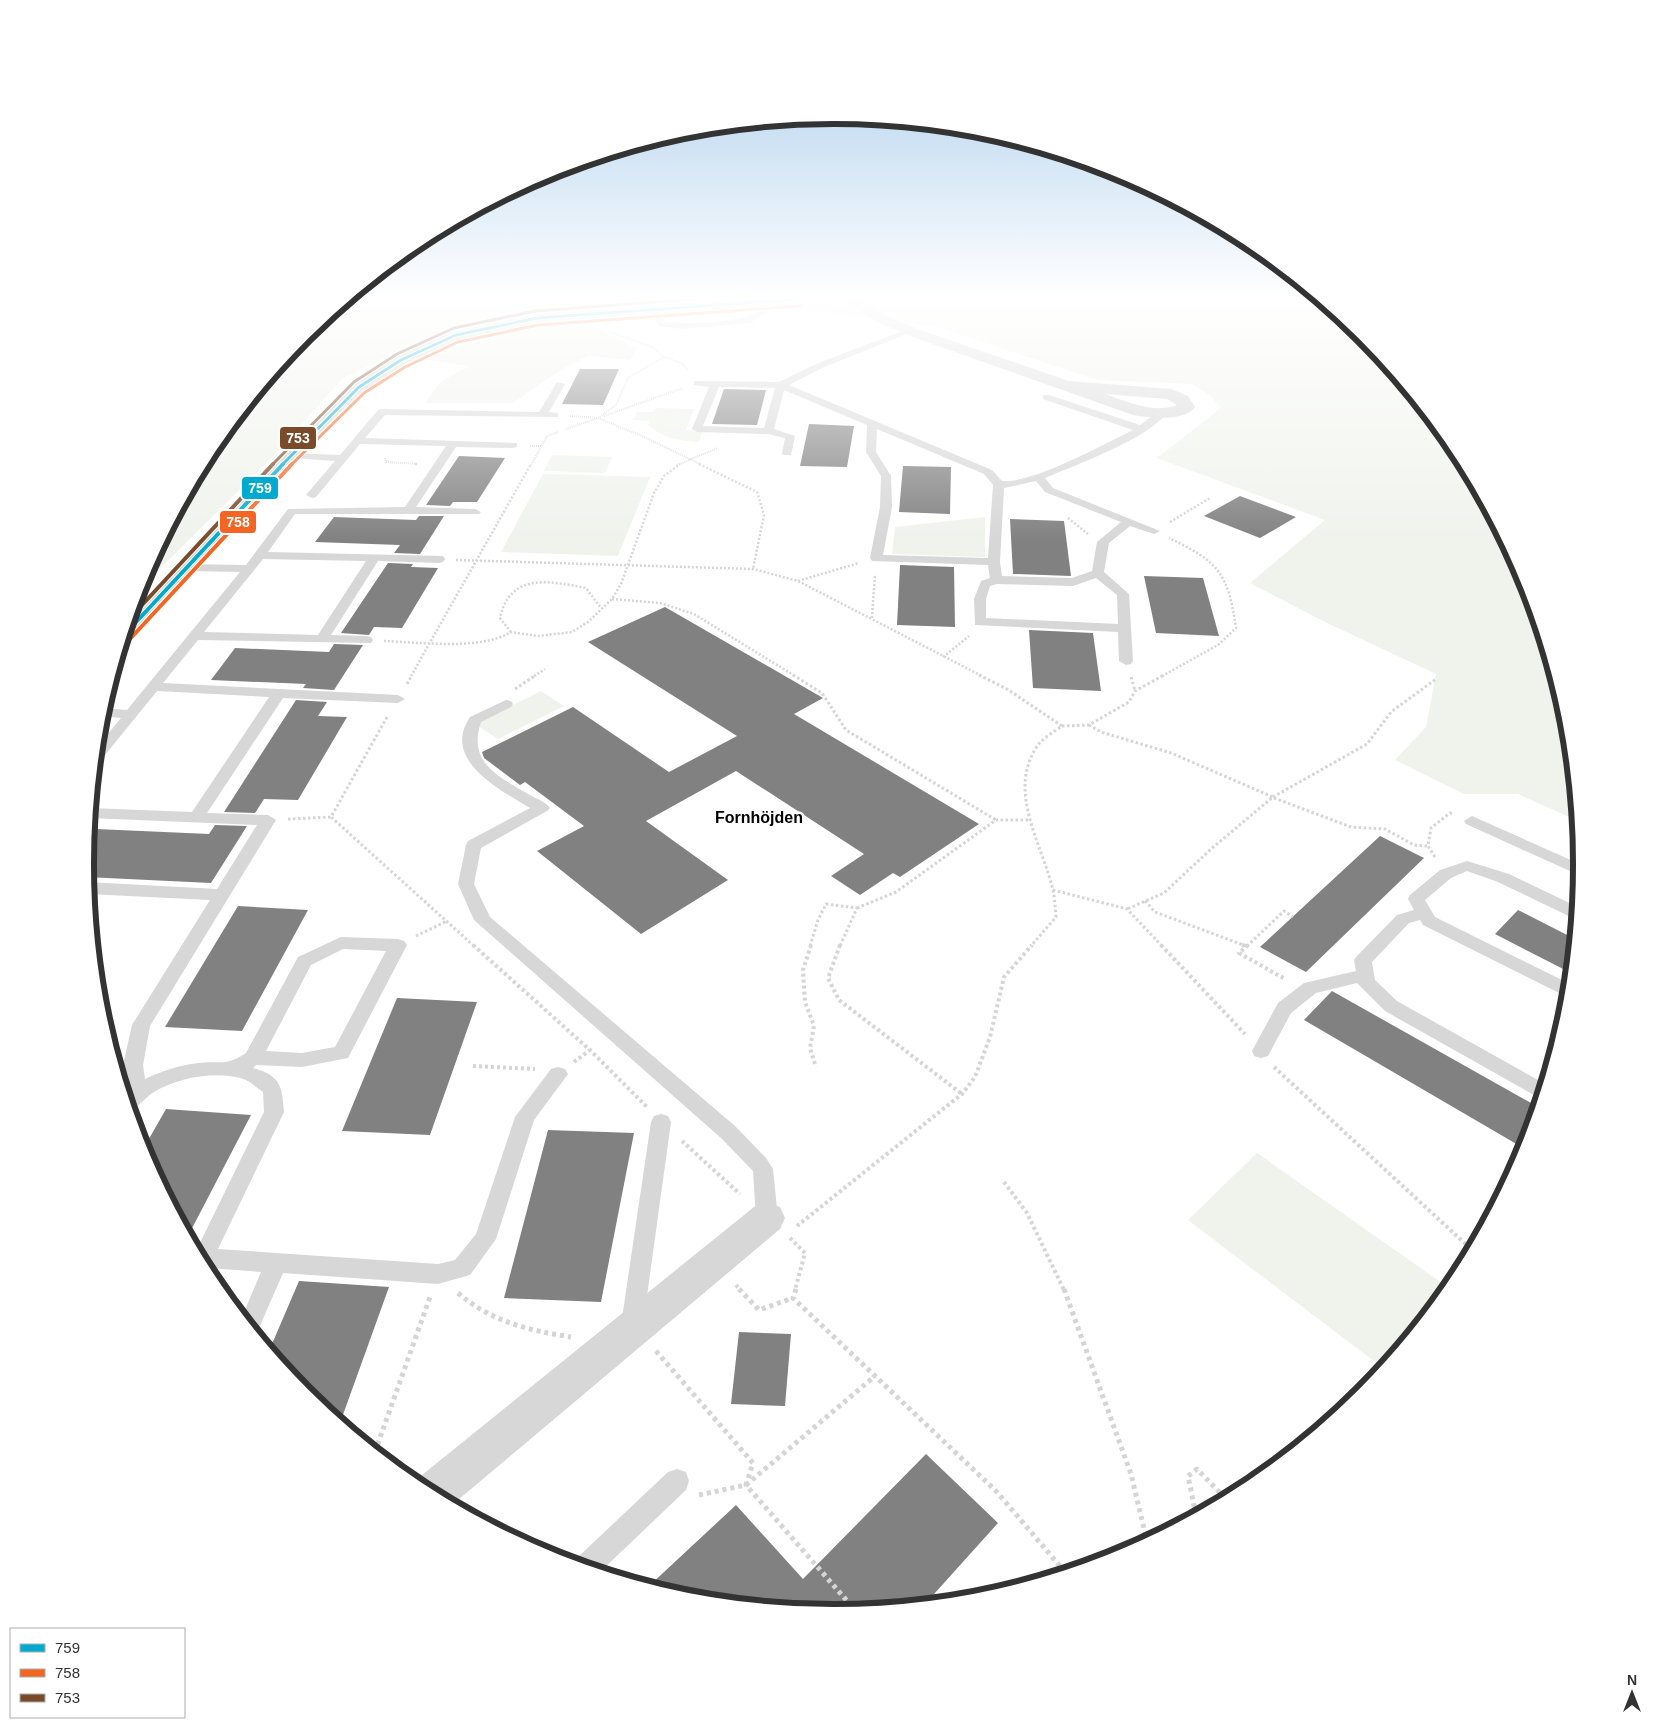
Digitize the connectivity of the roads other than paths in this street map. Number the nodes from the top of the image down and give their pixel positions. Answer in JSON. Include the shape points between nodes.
{"nodes":[{"id":1,"x":370,"y":380,"type":"edge"},
{"id":2,"x":791,"y":380,"type":"edge"},
{"id":3,"x":1050,"y":380,"type":"edge"},
{"id":4,"x":697,"y":383,"type":"road end"},
{"id":5,"x":560,"y":384,"type":"dead end"},
{"id":6,"x":715,"y":384,"type":"junction"},
{"id":7,"x":780,"y":385,"type":"junction"},
{"id":8,"x":1068,"y":386,"type":"junction"},
{"id":9,"x":1046,"y":397,"type":"dead end"},
{"id":10,"x":543,"y":414,"type":"junction"},
{"id":11,"x":554,"y":415,"type":"road end"},
{"id":12,"x":1160,"y":415,"type":"junction"},
{"id":13,"x":872,"y":423,"type":"junction"},
{"id":14,"x":1141,"y":429,"type":"junction"},
{"id":15,"x":768,"y":431,"type":"junction"},
{"id":16,"x":358,"y":441,"type":"junction"},
{"id":17,"x":453,"y":444,"type":"junction"},
{"id":18,"x":513,"y":445,"type":"dead end"},
{"id":19,"x":787,"y":453,"type":"dead end"},
{"id":20,"x":291,"y":456,"type":"junction"},
{"id":21,"x":343,"y":458,"type":"junction"},
{"id":22,"x":1038,"y":477,"type":"junction"},
{"id":23,"x":999,"y":484,"type":"junction"},
{"id":24,"x":312,"y":495,"type":"dead end"},
{"id":25,"x":408,"y":510,"type":"junction"},
{"id":26,"x":475,"y":512,"type":"dead end"},
{"id":27,"x":1128,"y":522,"type":"junction"},
{"id":28,"x":1154,"y":531,"type":"road end"},
{"id":29,"x":259,"y":555,"type":"junction"},
{"id":30,"x":374,"y":558,"type":"junction"},
{"id":31,"x":438,"y":559,"type":"road end"},
{"id":32,"x":994,"y":562,"type":"junction"},
{"id":33,"x":188,"y":567,"type":"junction"},
{"id":34,"x":249,"y":569,"type":"junction"},
{"id":35,"x":1098,"y":573,"type":"junction"},
{"id":36,"x":996,"y":580,"type":"junction"},
{"id":37,"x":133,"y":625,"type":"edge"},
{"id":38,"x":1126,"y":628,"type":"junction"},
{"id":39,"x":195,"y":636,"type":"junction"},
{"id":40,"x":322,"y":638,"type":"junction"},
{"id":41,"x":366,"y":640,"type":"road end"},
{"id":42,"x":1126,"y":660,"type":"dead end"},
{"id":43,"x":153,"y":687,"type":"junction"},
{"id":44,"x":279,"y":693,"type":"junction"},
{"id":45,"x":398,"y":698,"type":"dead end"},
{"id":46,"x":506,"y":704,"type":"dead end"},
{"id":47,"x":110,"y":713,"type":"edge"},
{"id":48,"x":131,"y":714,"type":"junction"},
{"id":49,"x":103,"y":748,"type":"edge"},
{"id":50,"x":95,"y":813,"type":"edge"},
{"id":51,"x":196,"y":818,"type":"junction"},
{"id":52,"x":1472,"y":820,"type":"road end"},
{"id":53,"x":1573,"y":867,"type":"edge"},
{"id":54,"x":95,"y":888,"type":"edge"},
{"id":55,"x":221,"y":895,"type":"junction"},
{"id":56,"x":1572,"y":912,"type":"edge"},
{"id":57,"x":1425,"y":913,"type":"junction"},
{"id":58,"x":1365,"y":975,"type":"junction"},
{"id":59,"x":1563,"y":987,"type":"edge"},
{"id":60,"x":1261,"y":1051,"type":"dead end"},
{"id":61,"x":253,"y":1058,"type":"junction"},
{"id":62,"x":235,"y":1070,"type":"junction"},
{"id":63,"x":558,"y":1074,"type":"road end"},
{"id":64,"x":1538,"y":1089,"type":"edge"},
{"id":65,"x":133,"y":1099,"type":"edge"},
{"id":66,"x":661,"y":1122,"type":"dead end"},
{"id":67,"x":777,"y":1226,"type":"joint"},
{"id":68,"x":205,"y":1254,"type":"edge"},
{"id":69,"x":209,"y":1260,"type":"edge"},
{"id":70,"x":276,"y":1263,"type":"junction"},
{"id":71,"x":252,"y":1321,"type":"edge"},
{"id":72,"x":630,"y":1342,"type":"junction"},
{"id":73,"x":677,"y":1481,"type":"road end"},
{"id":74,"x":439,"y":1489,"type":"edge"},
{"id":75,"x":591,"y":1562,"type":"edge"}],
"edges":[{"from":1,"to":20,"type":"street","via":[[358,387]]},
{"from":2,"to":7,"type":"lane"},
{"from":3,"to":8,"type":"street"},
{"from":4,"to":6,"type":"lane"},
{"from":5,"to":10,"type":"lane"},
{"from":6,"to":7,"type":"lane"},
{"from":6,"to":15,"type":"lane","via":[[697,429]]},
{"from":7,"to":13,"type":"lane"},
{"from":7,"to":15,"type":"lane"},
{"from":8,"to":12,"type":"street"},
{"from":8,"to":12,"type":"street","via":[[1171,394],[1187,407]]},
{"from":9,"to":14,"type":"lane"},
{"from":10,"to":11,"type":"lane"},
{"from":10,"to":16,"type":"lane","via":[[382,412]]},
{"from":12,"to":14,"type":"lane"},
{"from":13,"to":23,"type":"lane","via":[[963,459],[988,472]]},
{"from":13,"to":32,"type":"lane","via":[[870,452],[886,476],[886,507],[876,558]]},
{"from":14,"to":22,"type":"lane"},
{"from":15,"to":19,"type":"lane","via":[[790,436]]},
{"from":16,"to":17,"type":"lane"},
{"from":16,"to":21,"type":"lane"},
{"from":17,"to":18,"type":"lane"},
{"from":17,"to":25,"type":"lane"},
{"from":20,"to":21,"type":"lane"},
{"from":20,"to":33,"type":"street"},
{"from":21,"to":24,"type":"lane"},
{"from":22,"to":23,"type":"lane","via":[[1010,485]]},
{"from":22,"to":27,"type":"lane","via":[[1049,490]]},
{"from":23,"to":32,"type":"lane"},
{"from":25,"to":26,"type":"lane"},
{"from":25,"to":29,"type":"lane","via":[[292,511]]},
{"from":27,"to":28,"type":"lane"},
{"from":27,"to":35,"type":"lane","via":[[1103,542]]},
{"from":29,"to":30,"type":"lane"},
{"from":29,"to":34,"type":"lane"},
{"from":30,"to":31,"type":"lane"},
{"from":30,"to":40,"type":"lane"},
{"from":32,"to":36,"type":"lane"},
{"from":33,"to":34,"type":"lane"},
{"from":33,"to":37,"type":"street"},
{"from":34,"to":39,"type":"lane"},
{"from":35,"to":36,"type":"lane","via":[[1073,582]]},
{"from":35,"to":38,"type":"lane","via":[[1123,594]]},
{"from":36,"to":38,"type":"lane","via":[[986,584],[980,599],[980,622]]},
{"from":38,"to":42,"type":"lane"},
{"from":39,"to":40,"type":"lane"},
{"from":39,"to":43,"type":"lane"},
{"from":40,"to":41,"type":"lane"},
{"from":43,"to":44,"type":"lane"},
{"from":43,"to":48,"type":"lane"},
{"from":44,"to":45,"type":"lane"},
{"from":44,"to":51,"type":"lane"},
{"from":46,"to":67,"type":"lane","via":[[475,720],[468,740],[472,758],[491,776],[542,808],[474,845],[466,884],[483,920],[728,1132],[759,1164]]},
{"from":47,"to":48,"type":"lane"},
{"from":48,"to":49,"type":"lane"},
{"from":50,"to":51,"type":"lane"},
{"from":51,"to":55,"type":"lane","via":[[268,820]]},
{"from":52,"to":53,"type":"lane"},
{"from":54,"to":55,"type":"lane"},
{"from":55,"to":65,"type":"lane","via":[[141,1024],[134,1065]]},
{"from":56,"to":57,"type":"lane","via":[[1468,865],[1445,874],[1416,899]]},
{"from":57,"to":58,"type":"lane","via":[[1403,919],[1363,960]]},
{"from":57,"to":59,"type":"lane","via":[[1429,921]]},
{"from":58,"to":60,"type":"lane","via":[[1310,988],[1284,1008]]},
{"from":58,"to":64,"type":"lane","via":[[1366,984],[1391,1006]]},
{"from":61,"to":61,"type":"lane","via":[[304,961],[341,943],[398,945],[342,1053],[302,1060]]},
{"from":61,"to":62,"type":"lane"},
{"from":62,"to":65,"type":"lane","via":[[202,1070],[172,1076],[148,1087]]},
{"from":62,"to":68,"type":"lane","via":[[254,1076],[272,1088],[274,1112]]},
{"from":63,"to":70,"type":"lane","via":[[525,1117],[485,1239],[462,1268],[438,1274]]},
{"from":66,"to":72,"type":"lane"},
{"from":67,"to":72,"type":"street"},
{"from":69,"to":70,"type":"lane"},
{"from":70,"to":71,"type":"lane"},
{"from":72,"to":74,"type":"street"},
{"from":73,"to":75,"type":"lane"}]}
